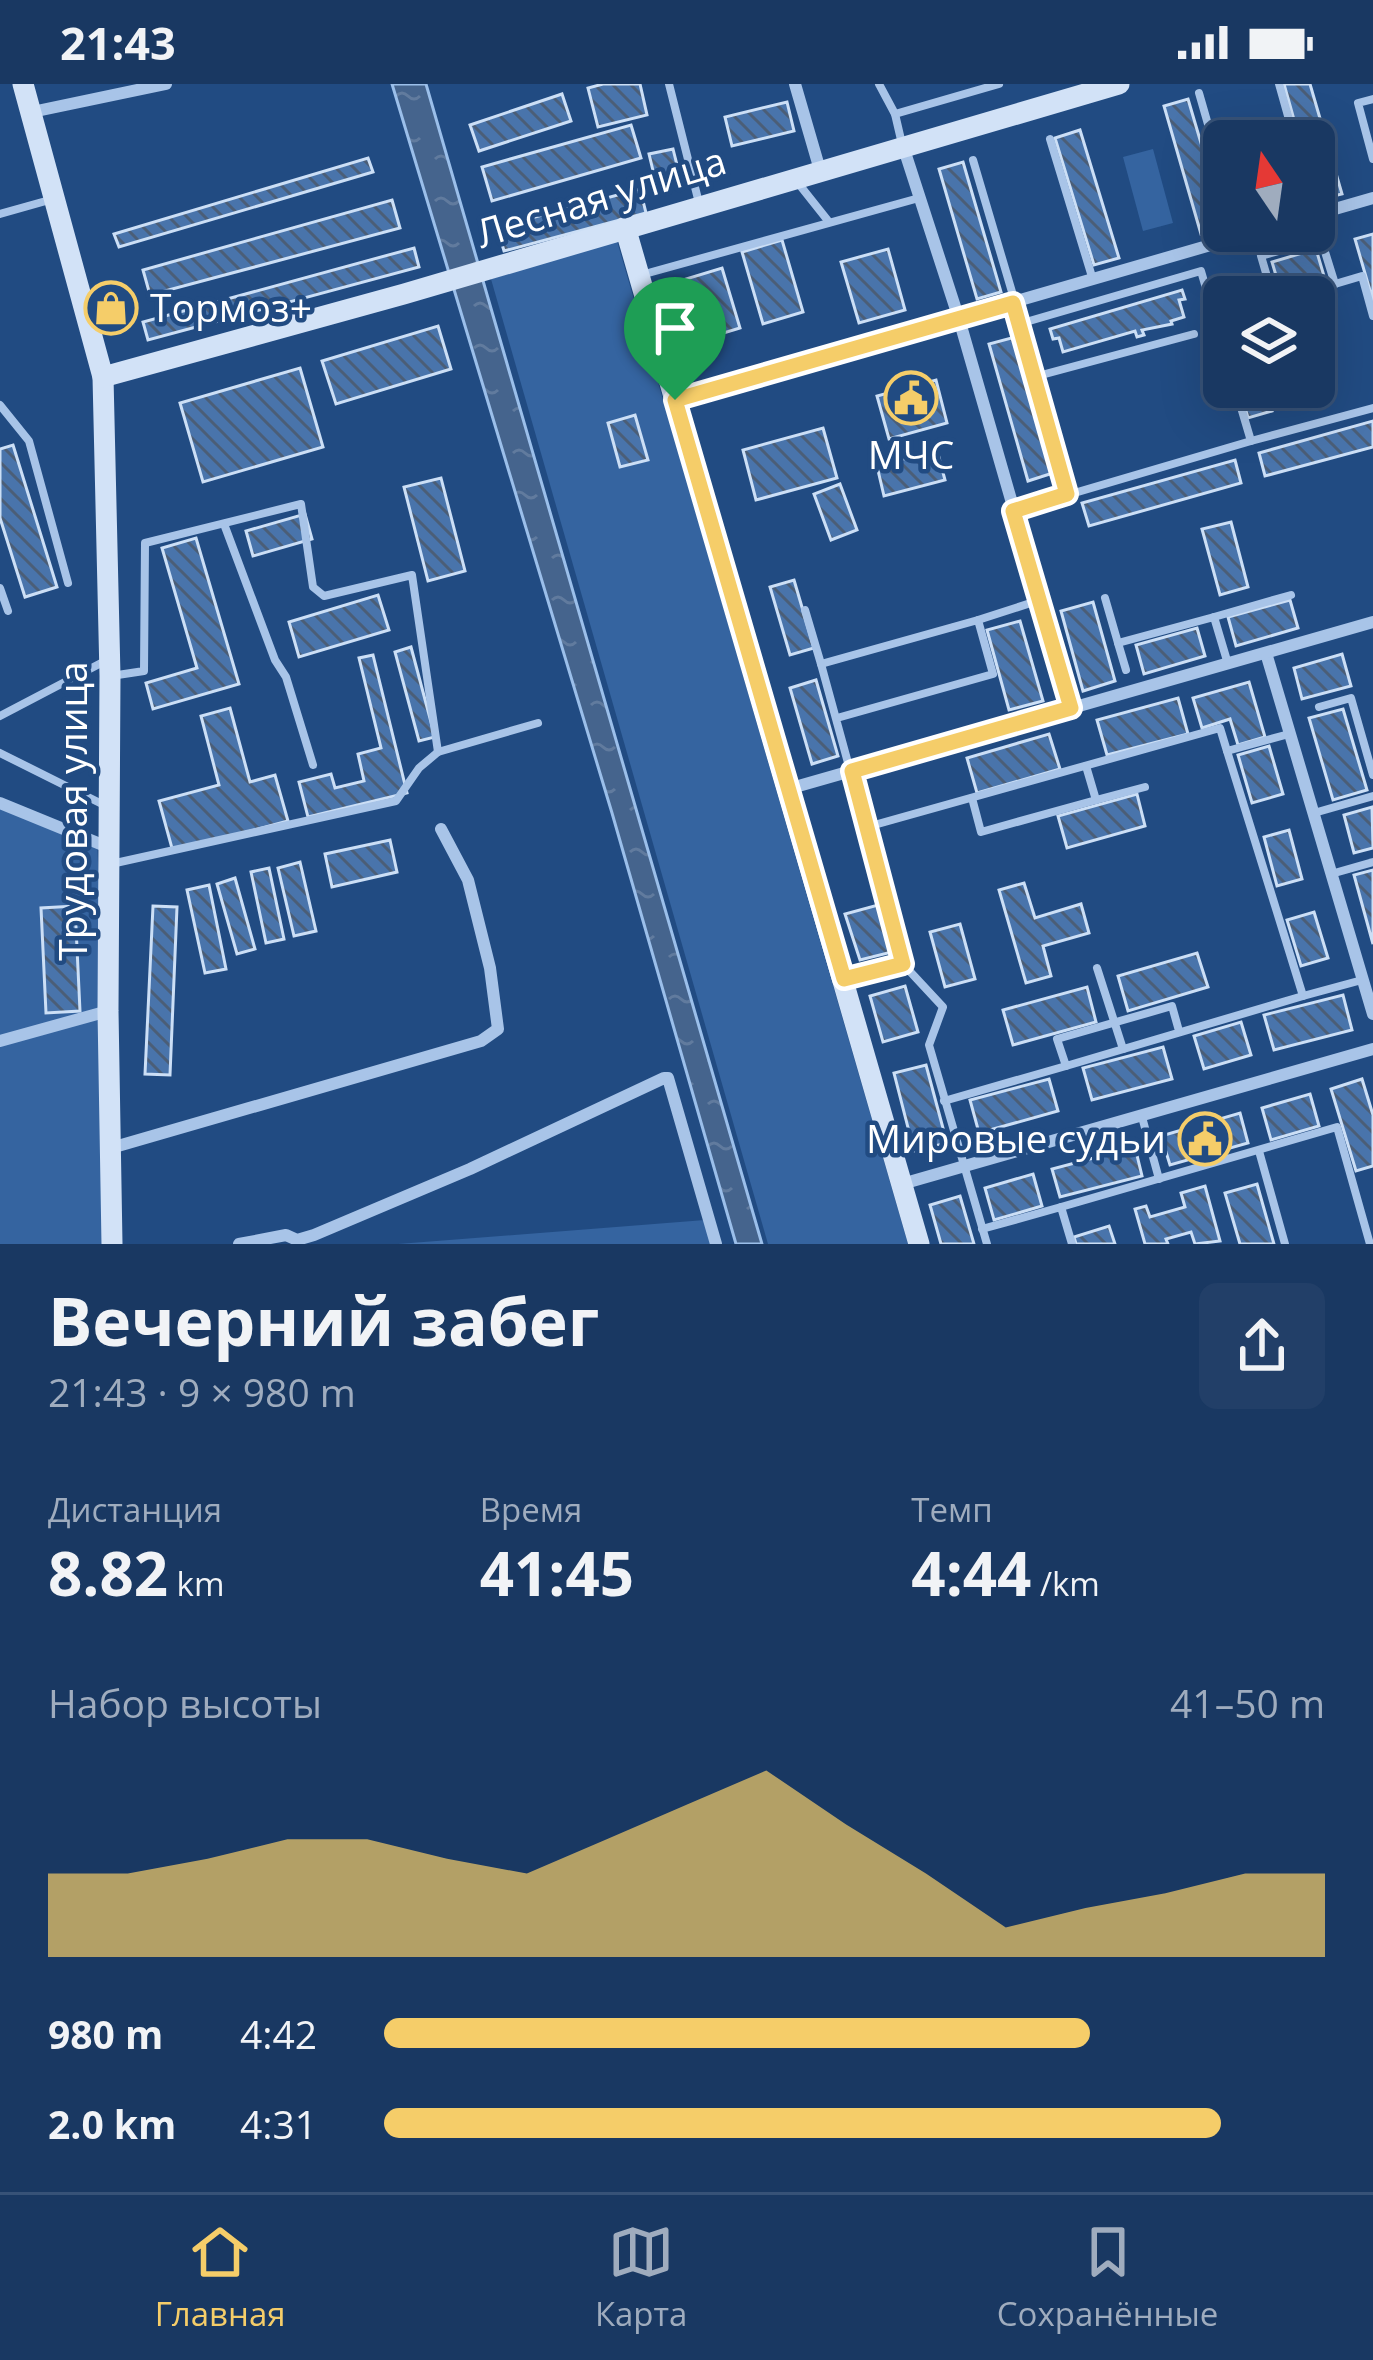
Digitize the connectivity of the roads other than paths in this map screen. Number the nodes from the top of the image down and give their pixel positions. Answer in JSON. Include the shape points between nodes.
{"nodes":[{"id":1,"x":23,"y":84,"type":"edge"},
{"id":2,"x":166,"y":84,"type":"edge"},
{"id":3,"x":795,"y":84,"type":"edge"},
{"id":4,"x":880,"y":84,"type":"edge"},
{"id":5,"x":999,"y":84,"type":"edge"},
{"id":6,"x":1119,"y":84,"type":"edge"},
{"id":7,"x":1279,"y":84,"type":"edge"},
{"id":8,"x":668,"y":85,"type":"edge"},
{"id":9,"x":1199,"y":93,"type":"dead end"},
{"id":10,"x":1373,"y":98,"type":"edge"},
{"id":11,"x":32,"y":112,"type":"junction"},
{"id":12,"x":895,"y":114,"type":"junction"},
{"id":13,"x":1207,"y":120,"type":"edge"},
{"id":14,"x":1289,"y":120,"type":"edge"},
{"id":15,"x":1050,"y":139,"type":"dead end"},
{"id":16,"x":902,"y":146,"type":"junction"},
{"id":17,"x":1373,"y":159,"type":"edge"},
{"id":18,"x":973,"y":160,"type":"dead end"},
{"id":19,"x":820,"y":170,"type":"junction"},
{"id":20,"x":793,"y":177,"type":"junction"},
{"id":21,"x":919,"y":198,"type":"junction"},
{"id":22,"x":1373,"y":198,"type":"edge"},
{"id":23,"x":55,"y":199,"type":"junction"},
{"id":24,"x":700,"y":205,"type":"junction"},
{"id":25,"x":1335,"y":207,"type":"edge"},
{"id":26,"x":0,"y":214,"type":"edge"},
{"id":27,"x":829,"y":222,"type":"junction"},
{"id":28,"x":626,"y":227,"type":"junction"},
{"id":29,"x":1203,"y":245,"type":"edge"},
{"id":30,"x":640,"y":275,"type":"junction"},
{"id":31,"x":1268,"y":276,"type":"edge"},
{"id":32,"x":1333,"y":276,"type":"edge"},
{"id":33,"x":1203,"y":278,"type":"edge"},
{"id":34,"x":1093,"y":280,"type":"junction"},
{"id":35,"x":1335,"y":284,"type":"edge"},
{"id":36,"x":1014,"y":303,"type":"junction"},
{"id":37,"x":1373,"y":316,"type":"edge"},
{"id":38,"x":958,"y":319,"type":"junction"},
{"id":39,"x":1019,"y":324,"type":"junction"},
{"id":40,"x":1194,"y":334,"type":"dead end"},
{"id":41,"x":103,"y":377,"type":"junction"},
{"id":42,"x":1034,"y":377,"type":"junction"},
{"id":43,"x":675,"y":400,"type":"junction"},
{"id":44,"x":0,"y":405,"type":"edge"},
{"id":45,"x":1241,"y":408,"type":"edge"},
{"id":46,"x":1373,"y":408,"type":"edge"},
{"id":47,"x":1251,"y":441,"type":"junction"},
{"id":48,"x":1067,"y":494,"type":"junction"},
{"id":49,"x":1013,"y":511,"type":"junction"},
{"id":50,"x":224,"y":524,"type":"junction"},
{"id":51,"x":68,"y":583,"type":"dead end"},
{"id":52,"x":0,"y":589,"type":"edge"},
{"id":53,"x":1291,"y":595,"type":"dead end"},
{"id":54,"x":1105,"y":598,"type":"dead end"},
{"id":55,"x":1041,"y":600,"type":"junction"},
{"id":56,"x":805,"y":610,"type":"dead end"},
{"id":57,"x":8,"y":611,"type":"dead end"},
{"id":58,"x":1214,"y":617,"type":"junction"},
{"id":59,"x":978,"y":620,"type":"junction"},
{"id":60,"x":1373,"y":622,"type":"edge"},
{"id":61,"x":1118,"y":643,"type":"junction"},
{"id":62,"x":1266,"y":653,"type":"junction"},
{"id":63,"x":821,"y":664,"type":"junction"},
{"id":64,"x":1228,"y":664,"type":"junction"},
{"id":65,"x":110,"y":668,"type":"junction"},
{"id":66,"x":1126,"y":670,"type":"dead end"},
{"id":67,"x":1319,"y":707,"type":"dead end"},
{"id":68,"x":1071,"y":708,"type":"junction"},
{"id":69,"x":0,"y":716,"type":"edge"},
{"id":70,"x":837,"y":718,"type":"junction"},
{"id":71,"x":538,"y":723,"type":"dead end"},
{"id":72,"x":1288,"y":734,"type":"junction"},
{"id":73,"x":1369,"y":742,"type":"edge"},
{"id":74,"x":1227,"y":751,"type":"junction"},
{"id":75,"x":439,"y":752,"type":"junction"},
{"id":76,"x":0,"y":753,"type":"edge"},
{"id":77,"x":313,"y":765,"type":"dead end"},
{"id":78,"x":1085,"y":765,"type":"junction"},
{"id":79,"x":852,"y":771,"type":"junction"},
{"id":80,"x":1373,"y":775,"type":"edge"},
{"id":81,"x":1145,"y":787,"type":"dead end"},
{"id":82,"x":788,"y":789,"type":"junction"},
{"id":83,"x":1373,"y":796,"type":"edge"},
{"id":84,"x":973,"y":798,"type":"junction"},
{"id":85,"x":1096,"y":800,"type":"junction"},
{"id":86,"x":0,"y":803,"type":"edge"},
{"id":87,"x":111,"y":808,"type":"junction"},
{"id":88,"x":1312,"y":813,"type":"junction"},
{"id":89,"x":867,"y":827,"type":"junction"},
{"id":90,"x":441,"y":829,"type":"dead end"},
{"id":91,"x":111,"y":856,"type":"junction"},
{"id":92,"x":1373,"y":862,"type":"edge"},
{"id":93,"x":1331,"y":874,"type":"junction"},
{"id":94,"x":903,"y":964,"type":"junction"},
{"id":95,"x":1097,"y":968,"type":"dead end"},
{"id":96,"x":844,"y":979,"type":"junction"},
{"id":97,"x":1363,"y":980,"type":"junction"},
{"id":98,"x":1303,"y":996,"type":"junction"},
{"id":99,"x":108,"y":1011,"type":"junction"},
{"id":100,"x":1373,"y":1014,"type":"edge"},
{"id":101,"x":1114,"y":1022,"type":"junction"},
{"id":102,"x":1179,"y":1031,"type":"junction"},
{"id":103,"x":0,"y":1041,"type":"edge"},
{"id":104,"x":1123,"y":1048,"type":"junction"},
{"id":105,"x":1373,"y":1049,"type":"edge"},
{"id":106,"x":1066,"y":1066,"type":"junction"},
{"id":107,"x":944,"y":1101,"type":"junction"},
{"id":108,"x":1142,"y":1117,"type":"junction"},
{"id":109,"x":111,"y":1148,"type":"junction"},
{"id":110,"x":1258,"y":1151,"type":"junction"},
{"id":111,"x":962,"y":1165,"type":"junction"},
{"id":112,"x":1159,"y":1179,"type":"junction"},
{"id":113,"x":902,"y":1184,"type":"junction"},
{"id":114,"x":1061,"y":1207,"type":"junction"},
{"id":115,"x":982,"y":1229,"type":"junction"},
{"id":116,"x":112,"y":1244,"type":"edge"},
{"id":117,"x":239,"y":1244,"type":"edge"},
{"id":118,"x":716,"y":1244,"type":"edge"},
{"id":119,"x":920,"y":1244,"type":"edge"},
{"id":120,"x":987,"y":1244,"type":"edge"},
{"id":121,"x":1072,"y":1244,"type":"edge"},
{"id":122,"x":1285,"y":1244,"type":"edge"},
{"id":123,"x":1370,"y":1244,"type":"edge"}],
"edges":[{"from":1,"to":11,"type":"main road","name":"Трудовая улица"},
{"from":2,"to":11,"type":"street"},
{"from":3,"to":19,"type":"street"},
{"from":4,"to":12,"type":"lane"},
{"from":5,"to":12,"type":"lane"},
{"from":6,"to":16,"type":"main road","name":"Лесная улица"},
{"from":7,"to":14,"type":"lane"},
{"from":8,"to":24,"type":"lane"},
{"from":9,"to":13,"type":"lane"},
{"from":10,"to":17,"type":"lane","via":[[1358,103]]},
{"from":11,"to":23,"type":"main road","name":"Трудовая улица"},
{"from":12,"to":16,"type":"lane"},
{"from":15,"to":34,"type":"lane"},
{"from":16,"to":19,"type":"main road","name":"Лесная улица"},
{"from":16,"to":21,"type":"street"},
{"from":18,"to":36,"type":"lane"},
{"from":19,"to":20,"type":"main road","name":"Лесная улица"},
{"from":20,"to":24,"type":"main road","name":"Лесная улица"},
{"from":20,"to":27,"type":"lane"},
{"from":21,"to":27,"type":"lane"},
{"from":21,"to":38,"type":"street"},
{"from":22,"to":25,"type":"street"},
{"from":23,"to":26,"type":"lane"},
{"from":23,"to":41,"type":"main road","name":"Трудовая улица"},
{"from":24,"to":28,"type":"main road","name":"Лесная улица"},
{"from":27,"to":30,"type":"lane"},
{"from":28,"to":30,"type":"main road"},
{"from":28,"to":41,"type":"main road","name":"Лесная улица"},
{"from":29,"to":34,"type":"street"},
{"from":30,"to":43,"type":"main road"},
{"from":31,"to":32,"type":"lane","via":[[1262,256],[1321,239]]},
{"from":33,"to":39,"type":"lane","via":[[1201,271]]},
{"from":34,"to":36,"type":"street"},
{"from":35,"to":37,"type":"lane","via":[[1362,276]]},
{"from":36,"to":38,"type":"street"},
{"from":36,"to":39,"type":"lane"},
{"from":38,"to":43,"type":"street"},
{"from":38,"to":49,"type":"street"},
{"from":39,"to":42,"type":"lane"},
{"from":40,"to":42,"type":"lane"},
{"from":41,"to":65,"type":"main road","name":"Трудовая улица"},
{"from":42,"to":48,"type":"lane"},
{"from":43,"to":82,"type":"main road"},
{"from":44,"to":51,"type":"lane","via":[[29,441]]},
{"from":45,"to":47,"type":"lane"},
{"from":46,"to":47,"type":"lane"},
{"from":47,"to":48,"type":"lane"},
{"from":48,"to":49,"type":"lane"},
{"from":49,"to":55,"type":"street"},
{"from":50,"to":65,"type":"lane","via":[[145,543],[144,671]]},
{"from":50,"to":75,"type":"lane","via":[[301,505],[313,587],[324,596],[412,575]]},
{"from":50,"to":77,"type":"lane"},
{"from":52,"to":57,"type":"lane"},
{"from":53,"to":58,"type":"lane"},
{"from":54,"to":61,"type":"lane"},
{"from":55,"to":59,"type":"lane"},
{"from":55,"to":68,"type":"street"},
{"from":56,"to":63,"type":"lane"},
{"from":58,"to":61,"type":"lane"},
{"from":58,"to":64,"type":"lane"},
{"from":59,"to":63,"type":"lane"},
{"from":59,"to":70,"type":"lane","via":[[993,674]]},
{"from":60,"to":62,"type":"street"},
{"from":61,"to":66,"type":"lane"},
{"from":62,"to":64,"type":"street"},
{"from":62,"to":72,"type":"street"},
{"from":63,"to":70,"type":"lane"},
{"from":64,"to":68,"type":"street"},
{"from":65,"to":69,"type":"lane"},
{"from":65,"to":87,"type":"main road","name":"Трудовая улица"},
{"from":67,"to":73,"type":"lane","via":[[1351,698]]},
{"from":68,"to":79,"type":"street"},
{"from":70,"to":79,"type":"lane"},
{"from":71,"to":75,"type":"lane"},
{"from":72,"to":74,"type":"lane"},
{"from":72,"to":88,"type":"street"},
{"from":73,"to":80,"type":"lane"},
{"from":74,"to":78,"type":"lane","via":[[1220,728]]},
{"from":74,"to":98,"type":"lane"},
{"from":75,"to":91,"type":"lane","via":[[396,801]]},
{"from":76,"to":87,"type":"lane"},
{"from":78,"to":84,"type":"lane"},
{"from":78,"to":85,"type":"lane"},
{"from":79,"to":82,"type":"street"},
{"from":79,"to":89,"type":"lane"},
{"from":81,"to":85,"type":"lane"},
{"from":82,"to":96,"type":"main road"},
{"from":83,"to":88,"type":"lane"},
{"from":84,"to":85,"type":"lane","via":[[981,832]]},
{"from":84,"to":89,"type":"lane"},
{"from":86,"to":91,"type":"street"},
{"from":87,"to":91,"type":"main road","name":"Трудовая улица"},
{"from":88,"to":93,"type":"street"},
{"from":89,"to":94,"type":"lane"},
{"from":90,"to":109,"type":"street","via":[[468,880],[498,1029],[482,1041]]},
{"from":91,"to":99,"type":"main road","name":"Трудовая улица"},
{"from":92,"to":93,"type":"lane"},
{"from":93,"to":97,"type":"street"},
{"from":94,"to":96,"type":"lane"},
{"from":94,"to":107,"type":"lane","via":[[943,1006],[929,1046]]},
{"from":95,"to":101,"type":"lane"},
{"from":96,"to":113,"type":"main road"},
{"from":97,"to":98,"type":"lane"},
{"from":97,"to":100,"type":"street"},
{"from":98,"to":102,"type":"lane"},
{"from":99,"to":103,"type":"street"},
{"from":99,"to":109,"type":"main road","name":"Трудовая улица"},
{"from":101,"to":102,"type":"lane","via":[[1172,1006]]},
{"from":101,"to":104,"type":"lane"},
{"from":101,"to":106,"type":"lane","via":[[1057,1039]]},
{"from":102,"to":104,"type":"lane"},
{"from":104,"to":106,"type":"lane"},
{"from":105,"to":108,"type":"street"},
{"from":106,"to":107,"type":"lane"},
{"from":107,"to":111,"type":"lane"},
{"from":108,"to":111,"type":"street"},
{"from":108,"to":112,"type":"lane"},
{"from":109,"to":116,"type":"main road","name":"Трудовая улица"},
{"from":110,"to":112,"type":"lane"},
{"from":110,"to":122,"type":"lane"},
{"from":110,"to":123,"type":"lane","via":[[1337,1127]]},
{"from":111,"to":113,"type":"street"},
{"from":111,"to":115,"type":"lane"},
{"from":112,"to":114,"type":"lane"},
{"from":113,"to":119,"type":"main road"},
{"from":114,"to":115,"type":"lane"},
{"from":114,"to":121,"type":"lane"},
{"from":115,"to":120,"type":"lane"},
{"from":117,"to":118,"type":"street","via":[[314,1235],[664,1078]]}]}
